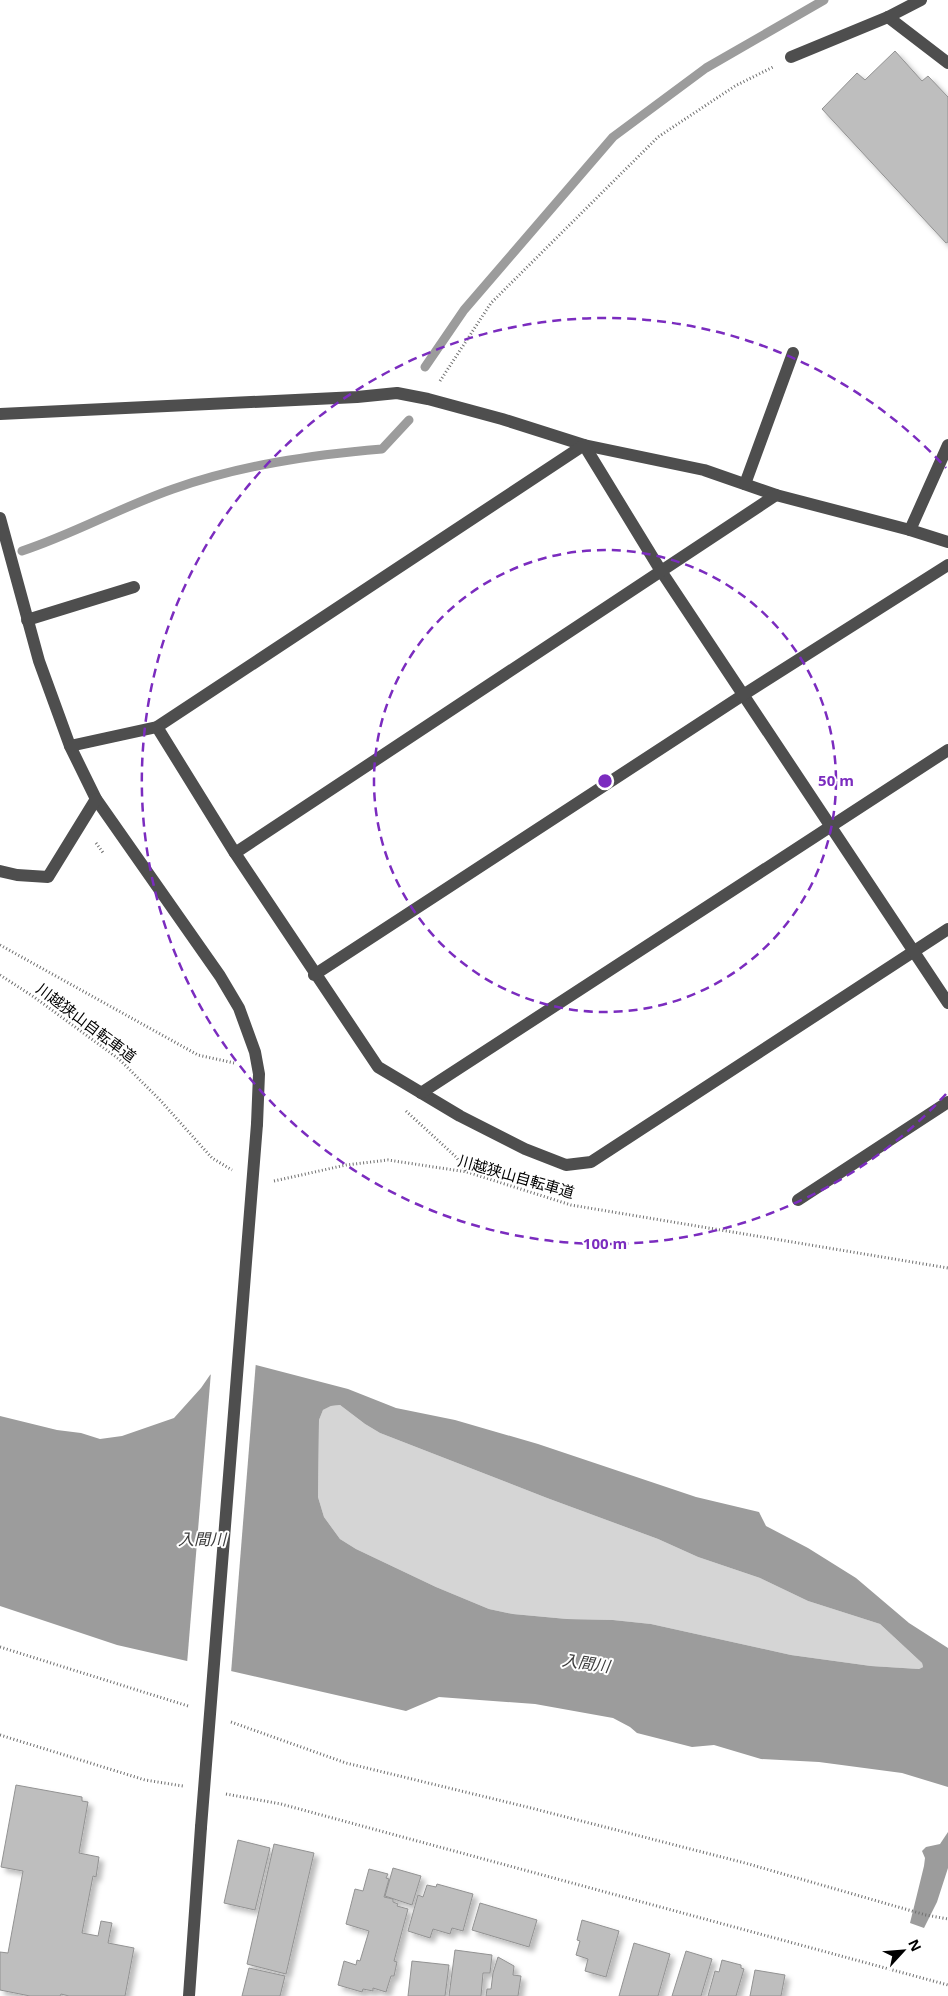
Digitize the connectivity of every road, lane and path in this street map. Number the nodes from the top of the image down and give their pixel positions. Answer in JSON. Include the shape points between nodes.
{"nodes":[{"id":1,"x":921,"y":0,"type":"edge"},
{"id":2,"x":888,"y":17,"type":"junction"},
{"id":3,"x":792,"y":57,"type":"joint"},
{"id":4,"x":948,"y":63,"type":"edge"},
{"id":5,"x":793,"y":353,"type":"dead end"},
{"id":6,"x":428,"y":399,"type":"junction"},
{"id":7,"x":0,"y":414,"type":"edge"},
{"id":8,"x":584,"y":445,"type":"junction"},
{"id":9,"x":948,"y":445,"type":"edge"},
{"id":10,"x":745,"y":484,"type":"junction"},
{"id":11,"x":776,"y":495,"type":"junction"},
{"id":12,"x":0,"y":518,"type":"edge"},
{"id":13,"x":910,"y":530,"type":"junction"},
{"id":14,"x":948,"y":542,"type":"edge"},
{"id":15,"x":948,"y":565,"type":"edge"},
{"id":16,"x":661,"y":571,"type":"junction"},
{"id":17,"x":134,"y":587,"type":"dead end"},
{"id":18,"x":27,"y":620,"type":"junction"},
{"id":19,"x":743,"y":695,"type":"junction"},
{"id":20,"x":157,"y":727,"type":"junction"},
{"id":21,"x":70,"y":746,"type":"junction"},
{"id":22,"x":948,"y":750,"type":"edge"},
{"id":23,"x":96,"y":800,"type":"junction"},
{"id":24,"x":81,"y":825,"type":"junction"},
{"id":25,"x":831,"y":827,"type":"junction"},
{"id":26,"x":234,"y":853,"type":"junction"},
{"id":27,"x":109,"y":860,"type":"dead end"},
{"id":28,"x":0,"y":871,"type":"edge"},
{"id":29,"x":948,"y":929,"type":"edge"},
{"id":30,"x":0,"y":945,"type":"edge"},
{"id":31,"x":914,"y":952,"type":"junction"},
{"id":32,"x":0,"y":975,"type":"edge"},
{"id":33,"x":314,"y":975,"type":"junction"},
{"id":34,"x":948,"y":1003,"type":"edge"},
{"id":35,"x":232,"y":1053,"type":"dead end"},
{"id":36,"x":234,"y":1062,"type":"junction"},
{"id":37,"x":236,"y":1070,"type":"dead end"},
{"id":38,"x":421,"y":1093,"type":"junction"},
{"id":39,"x":948,"y":1102,"type":"edge"},
{"id":40,"x":403,"y":1109,"type":"dead end"},
{"id":41,"x":241,"y":1172,"type":"dead end"},
{"id":42,"x":467,"y":1172,"type":"junction"},
{"id":43,"x":266,"y":1179,"type":"dead end"},
{"id":44,"x":798,"y":1200,"type":"dead end"},
{"id":45,"x":948,"y":1268,"type":"edge"},
{"id":46,"x":0,"y":1647,"type":"edge"},
{"id":47,"x":189,"y":1706,"type":"dead end"},
{"id":48,"x":226,"y":1720,"type":"dead end"},
{"id":49,"x":0,"y":1735,"type":"edge"},
{"id":50,"x":184,"y":1786,"type":"dead end"},
{"id":51,"x":223,"y":1794,"type":"dead end"},
{"id":52,"x":948,"y":1919,"type":"edge"},
{"id":53,"x":948,"y":1984,"type":"edge"},
{"id":54,"x":189,"y":1996,"type":"edge"}],
"edges":[{"from":1,"to":2,"type":"street"},
{"from":2,"to":3,"type":"street"},
{"from":2,"to":4,"type":"street"},
{"from":3,"to":6,"type":"path","via":[[735,86],[658,137],[491,303]]},
{"from":5,"to":10,"type":"street"},
{"from":6,"to":7,"type":"street","via":[[397,393]]},
{"from":6,"to":8,"type":"street"},
{"from":8,"to":10,"type":"street","via":[[704,470]]},
{"from":8,"to":16,"type":"street"},
{"from":8,"to":20,"type":"street"},
{"from":9,"to":13,"type":"street"},
{"from":10,"to":11,"type":"street"},
{"from":11,"to":13,"type":"street"},
{"from":11,"to":16,"type":"street"},
{"from":12,"to":18,"type":"street"},
{"from":13,"to":14,"type":"street"},
{"from":15,"to":19,"type":"street"},
{"from":16,"to":19,"type":"street"},
{"from":16,"to":26,"type":"street"},
{"from":17,"to":18,"type":"street"},
{"from":18,"to":21,"type":"street"},
{"from":19,"to":25,"type":"street"},
{"from":19,"to":33,"type":"street"},
{"from":20,"to":21,"type":"street"},
{"from":20,"to":26,"type":"street"},
{"from":21,"to":23,"type":"street"},
{"from":22,"to":25,"type":"street"},
{"from":23,"to":24,"type":"street"},
{"from":23,"to":54,"type":"street","bridge":true,"via":[[220,976],[239,1008],[255,1052],[259,1074]]},
{"from":24,"to":27,"type":"path"},
{"from":24,"to":28,"type":"street","via":[[48,877]]},
{"from":25,"to":31,"type":"street"},
{"from":25,"to":38,"type":"street"},
{"from":26,"to":33,"type":"street"},
{"from":29,"to":31,"type":"street"},
{"from":30,"to":36,"type":"path","via":[[198,1055]]},
{"from":31,"to":34,"type":"street"},
{"from":31,"to":38,"type":"street","via":[[591,1162],[566,1165],[525,1150]]},
{"from":32,"to":41,"type":"path","name":"川越狭山自転車道","via":[[119,1058],[212,1158]]},
{"from":33,"to":38,"type":"street","via":[[378,1067]]},
{"from":35,"to":36,"type":"path"},
{"from":36,"to":37,"type":"path"},
{"from":39,"to":44,"type":"street"},
{"from":40,"to":42,"type":"path","via":[[456,1157]]},
{"from":42,"to":43,"type":"path","name":"川越狭山自転車道","via":[[388,1160],[274,1181]]},
{"from":42,"to":45,"type":"path","name":"川越狭山自転車道","via":[[571,1205]]},
{"from":46,"to":47,"type":"path"},
{"from":48,"to":52,"type":"path","via":[[346,1764],[527,1807]]},
{"from":49,"to":50,"type":"path","via":[[145,1780]]},
{"from":51,"to":53,"type":"path","via":[[291,1806]]}]}
